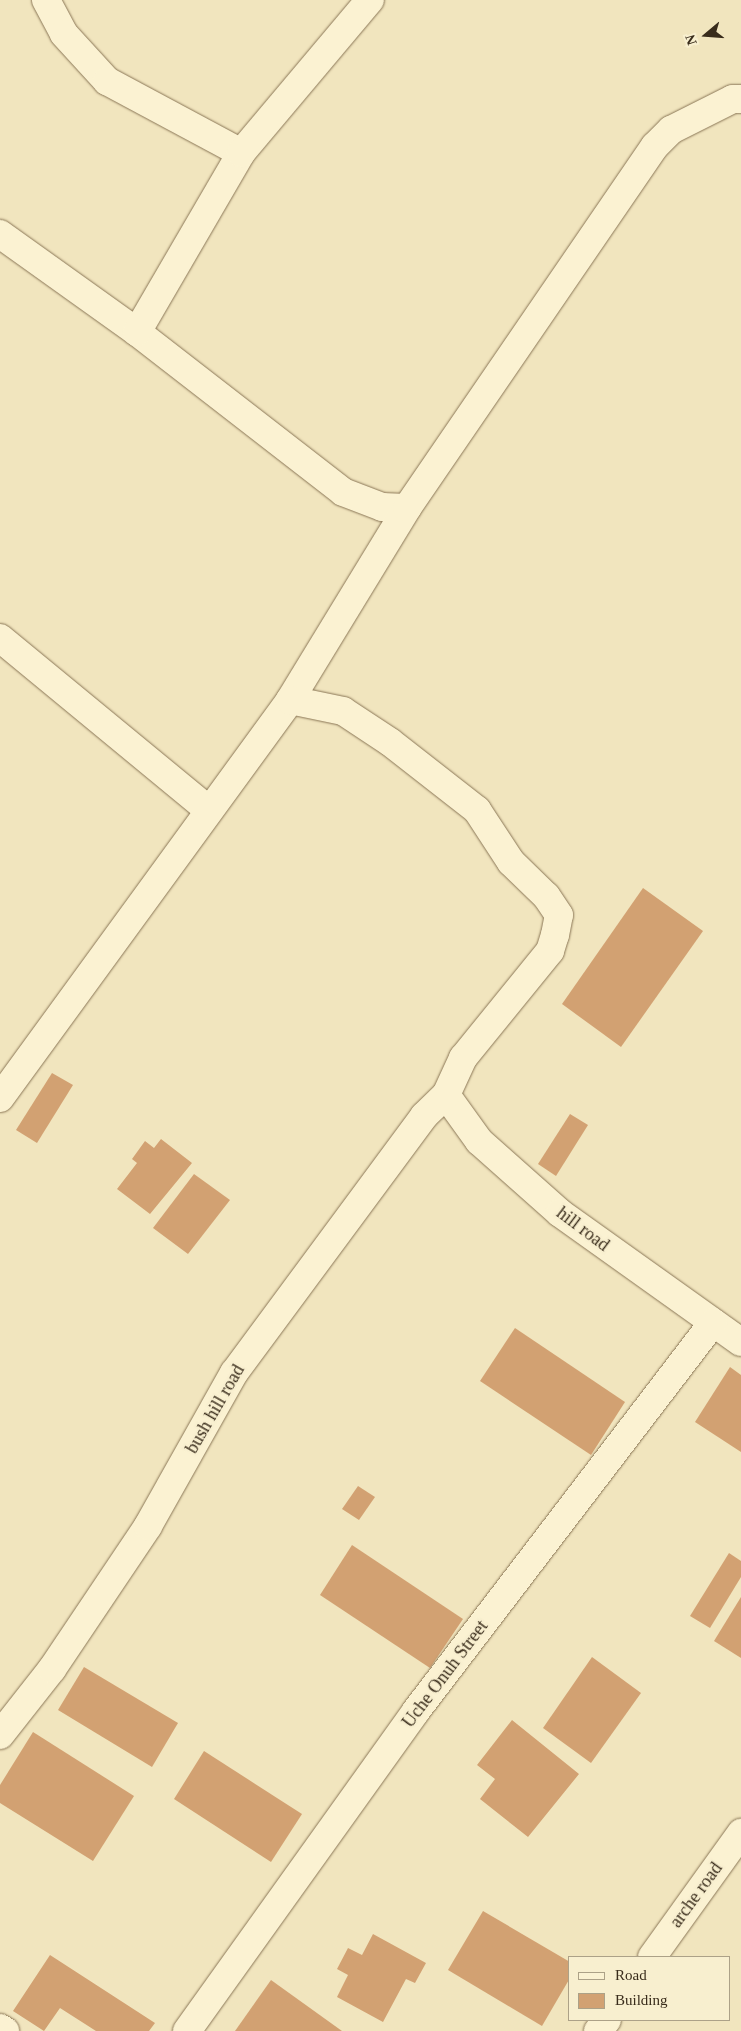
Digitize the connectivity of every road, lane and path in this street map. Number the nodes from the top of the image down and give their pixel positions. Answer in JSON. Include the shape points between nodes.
{"nodes":[{"id":1,"x":46,"y":0,"type":"edge"},
{"id":2,"x":370,"y":0,"type":"edge"},
{"id":3,"x":741,"y":99,"type":"edge"},
{"id":4,"x":241,"y":153,"type":"junction"},
{"id":5,"x":0,"y":234,"type":"edge"},
{"id":6,"x":137,"y":332,"type":"junction"},
{"id":7,"x":407,"y":508,"type":"junction"},
{"id":8,"x":0,"y":638,"type":"edge"},
{"id":9,"x":290,"y":700,"type":"junction"},
{"id":10,"x":209,"y":810,"type":"junction"},
{"id":11,"x":3,"y":1084,"type":"edge"},
{"id":12,"x":446,"y":1095,"type":"junction"},
{"id":13,"x":713,"y":1323,"type":"junction"},
{"id":14,"x":741,"y":1342,"type":"edge"},
{"id":15,"x":0,"y":1735,"type":"edge"},
{"id":16,"x":741,"y":1833,"type":"edge"},
{"id":17,"x":653,"y":1956,"type":"edge"},
{"id":18,"x":0,"y":2028,"type":"edge"},
{"id":19,"x":5,"y":2031,"type":"edge"},
{"id":20,"x":187,"y":2031,"type":"edge"}],
"edges":[{"from":1,"to":4,"type":"street","via":[[64,34],[108,81]]},
{"from":2,"to":4,"type":"street"},
{"from":3,"to":7,"type":"street","via":[[733,98],[671,130],[655,146]]},
{"from":4,"to":6,"type":"street"},
{"from":5,"to":6,"type":"street"},
{"from":6,"to":7,"type":"street","via":[[343,492],[382,507]]},
{"from":7,"to":9,"type":"street"},
{"from":8,"to":10,"type":"street"},
{"from":9,"to":10,"type":"street"},
{"from":9,"to":12,"type":"street","via":[[343,711],[390,742],[477,810],[511,862],[546,896],[559,915],[550,951],[463,1058]]},
{"from":10,"to":11,"type":"street"},
{"from":12,"to":13,"type":"street","name":"hill road","via":[[480,1141],[560,1213]]},
{"from":12,"to":15,"type":"street","name":"bush hill road","via":[[424,1116],[234,1373],[148,1526],[52,1669]]},
{"from":13,"to":14,"type":"street","name":"hill road"},
{"from":13,"to":20,"type":"street","name":"Uche Onuh Street","via":[[416,1711]]},
{"from":16,"to":17,"type":"street","name":"arche road"},
{"from":18,"to":19,"type":"street"}]}
